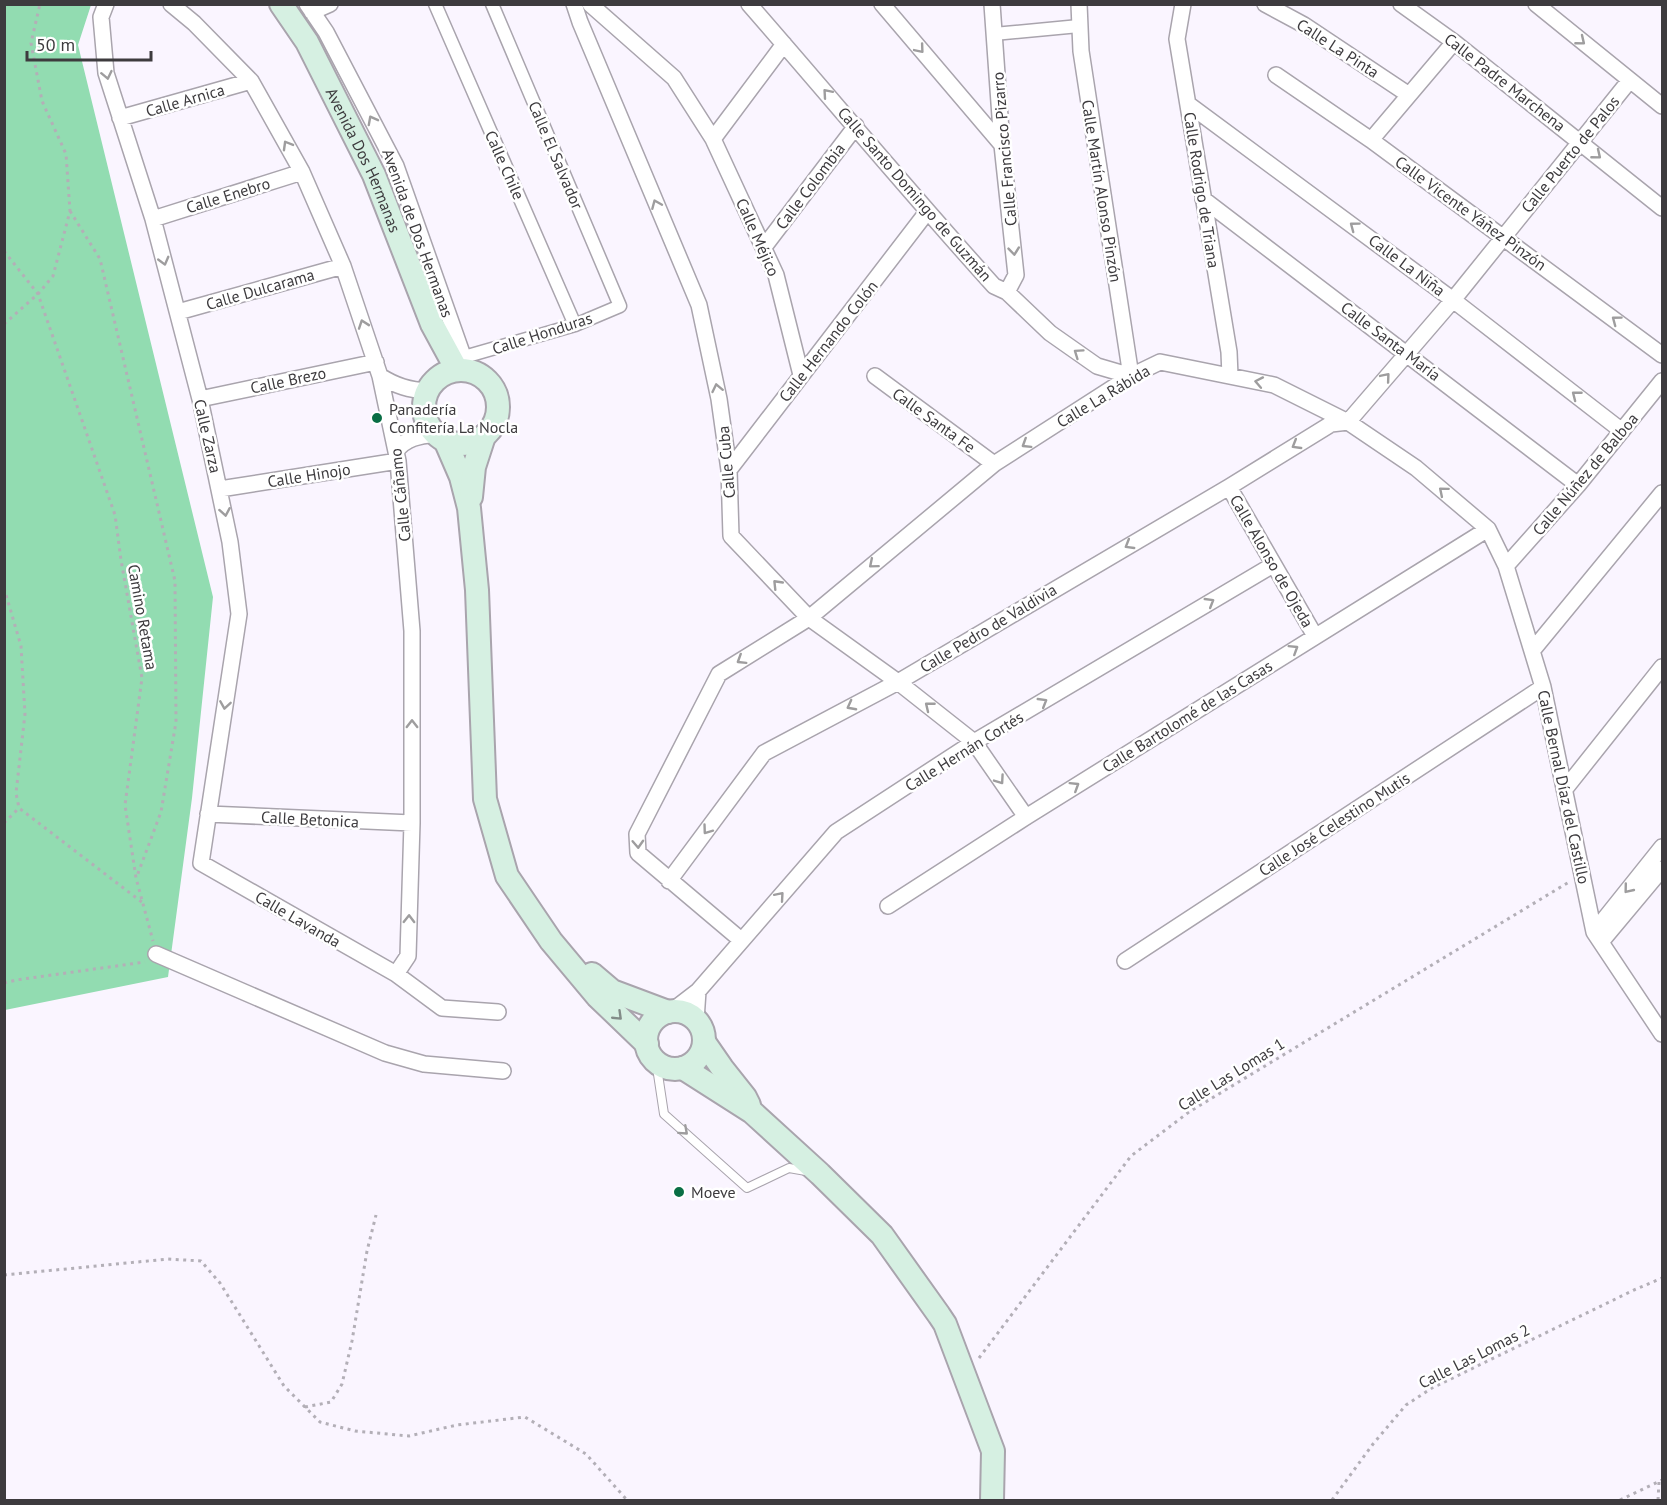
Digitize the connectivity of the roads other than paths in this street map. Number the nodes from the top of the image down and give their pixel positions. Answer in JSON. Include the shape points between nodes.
{"nodes":[{"id":1,"x":171,"y":4,"type":"edge"},
{"id":2,"x":281,"y":4,"type":"edge"},
{"id":3,"x":330,"y":4,"type":"edge"},
{"id":4,"x":435,"y":4,"type":"edge"},
{"id":5,"x":492,"y":4,"type":"edge"},
{"id":6,"x":574,"y":4,"type":"edge"},
{"id":7,"x":590,"y":4,"type":"edge"},
{"id":8,"x":749,"y":4,"type":"edge"},
{"id":9,"x":882,"y":4,"type":"edge"},
{"id":10,"x":992,"y":4,"type":"edge"},
{"id":11,"x":1079,"y":4,"type":"edge"},
{"id":12,"x":1183,"y":4,"type":"edge"},
{"id":13,"x":1265,"y":4,"type":"edge"},
{"id":14,"x":1401,"y":4,"type":"edge"},
{"id":15,"x":1536,"y":4,"type":"edge"},
{"id":16,"x":310,"y":8,"type":"edge"},
{"id":17,"x":103,"y":11,"type":"edge"},
{"id":18,"x":1079,"y":26,"type":"junction"},
{"id":19,"x":994,"y":34,"type":"junction"},
{"id":20,"x":1454,"y":42,"type":"junction"},
{"id":21,"x":784,"y":45,"type":"junction"},
{"id":22,"x":1276,"y":75,"type":"dead end"},
{"id":23,"x":1630,"y":80,"type":"junction"},
{"id":24,"x":251,"y":81,"type":"junction"},
{"id":25,"x":1409,"y":95,"type":"junction"},
{"id":26,"x":1188,"y":104,"type":"junction"},
{"id":27,"x":1662,"y":106,"type":"edge"},
{"id":28,"x":120,"y":118,"type":"junction"},
{"id":29,"x":856,"y":126,"type":"junction"},
{"id":30,"x":713,"y":139,"type":"junction"},
{"id":31,"x":1371,"y":140,"type":"junction"},
{"id":32,"x":1580,"y":141,"type":"junction"},
{"id":33,"x":1002,"y":145,"type":"junction"},
{"id":34,"x":302,"y":172,"type":"junction"},
{"id":35,"x":1203,"y":199,"type":"junction"},
{"id":36,"x":1662,"y":208,"type":"edge"},
{"id":37,"x":927,"y":212,"type":"junction"},
{"id":38,"x":153,"y":219,"type":"junction"},
{"id":39,"x":1503,"y":235,"type":"junction"},
{"id":40,"x":764,"y":247,"type":"junction"},
{"id":41,"x":343,"y":266,"type":"junction"},
{"id":42,"x":1007,"y":292,"type":"junction"},
{"id":43,"x":1453,"y":300,"type":"junction"},
{"id":44,"x":620,"y":306,"type":"joint"},
{"id":45,"x":178,"y":312,"type":"junction"},
{"id":46,"x":432,"y":324,"type":"junction"},
{"id":47,"x":575,"y":325,"type":"junction"},
{"id":48,"x":1406,"y":353,"type":"junction"},
{"id":49,"x":1662,"y":355,"type":"edge"},
{"id":50,"x":463,"y":366,"type":"junction"},
{"id":51,"x":378,"y":369,"type":"junction"},
{"id":52,"x":801,"y":375,"type":"junction"},
{"id":53,"x":875,"y":376,"type":"dead end"},
{"id":54,"x":1131,"y":376,"type":"junction"},
{"id":55,"x":1230,"y":376,"type":"junction"},
{"id":56,"x":1662,"y":381,"type":"edge"},
{"id":57,"x":431,"y":385,"type":"junction"},
{"id":58,"x":200,"y":399,"type":"junction"},
{"id":59,"x":1348,"y":422,"type":"junction"},
{"id":60,"x":1622,"y":431,"type":"junction"},
{"id":61,"x":484,"y":436,"type":"junction"},
{"id":62,"x":440,"y":437,"type":"junction"},
{"id":63,"x":397,"y":456,"type":"junction"},
{"id":64,"x":994,"y":464,"type":"junction"},
{"id":65,"x":729,"y":470,"type":"junction"},
{"id":66,"x":1578,"y":484,"type":"junction"},
{"id":67,"x":1229,"y":486,"type":"junction"},
{"id":68,"x":220,"y":489,"type":"junction"},
{"id":69,"x":1662,"y":493,"type":"edge"},
{"id":70,"x":469,"y":508,"type":"junction"},
{"id":71,"x":1488,"y":529,"type":"junction"},
{"id":72,"x":1273,"y":565,"type":"junction"},
{"id":73,"x":1506,"y":566,"type":"junction"},
{"id":74,"x":808,"y":618,"type":"junction"},
{"id":75,"x":1315,"y":636,"type":"junction"},
{"id":76,"x":1532,"y":651,"type":"junction"},
{"id":77,"x":1662,"y":667,"type":"edge"},
{"id":78,"x":898,"y":682,"type":"junction"},
{"id":79,"x":1543,"y":687,"type":"junction"},
{"id":80,"x":974,"y":742,"type":"junction"},
{"id":81,"x":1565,"y":789,"type":"junction"},
{"id":82,"x":208,"y":814,"type":"junction"},
{"id":83,"x":1026,"y":817,"type":"junction"},
{"id":84,"x":412,"y":823,"type":"junction"},
{"id":85,"x":1662,"y":847,"type":"edge"},
{"id":86,"x":201,"y":863,"type":"joint"},
{"id":87,"x":1662,"y":868,"type":"edge"},
{"id":88,"x":669,"y":881,"type":"junction"},
{"id":89,"x":888,"y":906,"type":"dead end"},
{"id":90,"x":1598,"y":937,"type":"junction"},
{"id":91,"x":741,"y":940,"type":"junction"},
{"id":92,"x":551,"y":941,"type":"junction"},
{"id":93,"x":156,"y":954,"type":"road end"},
{"id":94,"x":1125,"y":961,"type":"dead end"},
{"id":95,"x":396,"y":974,"type":"junction"},
{"id":96,"x":698,"y":990,"type":"junction"},
{"id":97,"x":670,"y":1011,"type":"junction"},
{"id":98,"x":498,"y":1012,"type":"dead end"},
{"id":99,"x":696,"y":1020,"type":"junction"},
{"id":100,"x":1662,"y":1034,"type":"edge"},
{"id":101,"x":704,"y":1042,"type":"junction"},
{"id":102,"x":651,"y":1052,"type":"junction"},
{"id":103,"x":683,"y":1068,"type":"junction"},
{"id":104,"x":504,"y":1071,"type":"dead end"},
{"id":105,"x":752,"y":1112,"type":"junction"},
{"id":106,"x":820,"y":1174,"type":"junction"},
{"id":107,"x":991,"y":1472,"type":"junction"},
{"id":108,"x":974,"y":1500,"type":"edge"},
{"id":109,"x":992,"y":1500,"type":"edge"}],
"edges":[{"from":1,"to":24,"type":"street","name":"Calle Cáñamo"},
{"from":2,"to":46,"type":"main road","name":"Avenida Dos Hermanas","via":[[307,42],[374,175]]},
{"from":3,"to":16,"type":"street"},
{"from":4,"to":47,"type":"street","name":"Calle Chile"},
{"from":5,"to":44,"type":"street","name":"Calle El Salvador"},
{"from":65,"to":6,"type":"street","name":"Calle Cuba","one_way":true,"via":[[699,305]]},
{"from":7,"to":30,"type":"street","name":"Calle Méjico","via":[[674,78]]},
{"from":8,"to":21,"type":"street","name":"Calle Santo Domingo de Guzmán"},
{"from":9,"to":33,"type":"street","one_way":true},
{"from":10,"to":19,"type":"street","name":"Calle Francisco Pizarro"},
{"from":11,"to":18,"type":"street","name":"Calle Martín Alonso Pinzón"},
{"from":12,"to":26,"type":"street","name":"Calle Rodrigo de Triana","via":[[1177,39]]},
{"from":13,"to":25,"type":"street","name":"Calle La Pinta","via":[[1304,25]]},
{"from":14,"to":20,"type":"street","name":"Calle Padre Marchena"},
{"from":15,"to":23,"type":"street","one_way":true},
{"from":50,"to":16,"type":"street","name":"Avenida de Dos Hermanas","one_way":true,"via":[[396,166]]},
{"from":17,"to":28,"type":"street","name":"Calle Zarza","one_way":true,"via":[[106,73]]},
{"from":18,"to":19,"type":"street"},
{"from":18,"to":54,"type":"street","name":"Calle Martín Alonso Pinzón"},
{"from":19,"to":33,"type":"street","name":"Calle Francisco Pizarro"},
{"from":20,"to":25,"type":"street"},
{"from":20,"to":32,"type":"street","name":"Calle Padre Marchena"},
{"from":29,"to":21,"type":"street","name":"Calle Santo Domingo de Guzmán","one_way":true},
{"from":21,"to":30,"type":"street"},
{"from":22,"to":31,"type":"street","name":"Calle Vicente Yáñez Pinzón"},
{"from":23,"to":27,"type":"street"},
{"from":23,"to":32,"type":"street","name":"Calle Puerto de Palos"},
{"from":24,"to":28,"type":"street","name":"Calle Arnica"},
{"from":34,"to":24,"type":"street","name":"Calle Cáñamo","one_way":true},
{"from":25,"to":31,"type":"street"},
{"from":26,"to":35,"type":"street","name":"Calle Rodrigo de Triana"},
{"from":43,"to":26,"type":"street","name":"Calle La Niña","one_way":true},
{"from":28,"to":38,"type":"street","name":"Calle Zarza"},
{"from":29,"to":37,"type":"street","name":"Calle Santo Domingo de Guzmán"},
{"from":29,"to":40,"type":"street","name":"Calle Colombia"},
{"from":30,"to":40,"type":"street","name":"Calle Méjico"},
{"from":31,"to":39,"type":"street","name":"Calle Vicente Yáñez Pinzón"},
{"from":32,"to":36,"type":"street","name":"Calle Padre Marchena","one_way":true},
{"from":32,"to":39,"type":"street","name":"Calle Puerto de Palos"},
{"from":33,"to":42,"type":"street","name":"Calle Francisco Pizarro","one_way":true,"via":[[1016,275]]},
{"from":34,"to":38,"type":"street","name":"Calle Enebro"},
{"from":34,"to":41,"type":"street","name":"Calle Cáñamo"},
{"from":35,"to":48,"type":"street","name":"Calle Santa María"},
{"from":35,"to":55,"type":"street","name":"Calle Rodrigo de Triana"},
{"from":37,"to":42,"type":"street","name":"Calle Santo Domingo de Guzmán","via":[[994,286]]},
{"from":37,"to":52,"type":"street","name":"Calle Hernando Colón"},
{"from":38,"to":45,"type":"street","name":"Calle Zarza","one_way":true},
{"from":39,"to":43,"type":"street","name":"Calle Puerto de Palos"},
{"from":49,"to":39,"type":"street","name":"Calle Vicente Yáñez Pinzón","one_way":true},
{"from":40,"to":52,"type":"street","name":"Calle Méjico","via":[[776,274]]},
{"from":41,"to":45,"type":"street","name":"Calle Dulcarama"},
{"from":51,"to":41,"type":"street","name":"Calle Cáñamo","one_way":true},
{"from":54,"to":42,"type":"street","name":"Calle Santo Domingo de Guzmán","one_way":true,"via":[[1097,366],[1050,333]]},
{"from":43,"to":48,"type":"street","name":"Calle Puerto de Palos"},
{"from":60,"to":43,"type":"street","name":"Calle La Niña","one_way":true},
{"from":44,"to":47,"type":"street","name":"Calle Honduras"},
{"from":45,"to":58,"type":"street","name":"Calle Zarza"},
{"from":46,"to":50,"type":"main road","name":"Avenida Dos Hermanas"},
{"from":46,"to":57,"type":"main road","name":"Avenida Dos Hermanas"},
{"from":47,"to":50,"type":"street","name":"Calle Honduras"},
{"from":59,"to":48,"type":"street","name":"Calle Puerto de Palos","one_way":true},
{"from":48,"to":66,"type":"street","name":"Calle Santa María"},
{"from":50,"to":57,"type":"main road","via":[[447,372]]},
{"from":50,"to":61,"type":"main road","via":[[482,376],[496,394],[497,417]]},
{"from":51,"to":57,"type":"street","via":[[394,385],[411,390]]},
{"from":51,"to":58,"type":"street","name":"Calle Brezo"},
{"from":51,"to":63,"type":"street","name":"Calle Cáñamo"},
{"from":52,"to":65,"type":"street","name":"Calle Hernando Colón"},
{"from":53,"to":64,"type":"street","name":"Calle Santa Fe"},
{"from":54,"to":55,"type":"street","name":"Calle La Rábida","via":[[1160,362]]},
{"from":54,"to":64,"type":"street","name":"Calle La Rábida","one_way":true},
{"from":59,"to":55,"type":"street","name":"Calle La Rábida","one_way":true,"via":[[1274,385]]},
{"from":56,"to":60,"type":"street","name":"Calle Núñez de Balboa"},
{"from":57,"to":62,"type":"main road","via":[[424,413]]},
{"from":58,"to":68,"type":"street","name":"Calle Zarza"},
{"from":59,"to":67,"type":"street","name":"Calle Pedro de Valdivia","one_way":true,"via":[[1331,424]]},
{"from":71,"to":59,"type":"street","name":"Calle La Rábida","one_way":true,"via":[[1416,468]]},
{"from":60,"to":66,"type":"street","name":"Calle Núñez de Balboa"},
{"from":61,"to":62,"type":"main road","via":[[458,444]]},
{"from":61,"to":70,"type":"main road","via":[[474,467]]},
{"from":62,"to":63,"type":"street","via":[[418,436],[403,442]]},
{"from":62,"to":70,"type":"main road","via":[[460,477]]},
{"from":63,"to":68,"type":"street","name":"Calle Hinojo"},
{"from":84,"to":63,"type":"street","name":"Calle Cáñamo","one_way":true,"via":[[412,631]]},
{"from":64,"to":74,"type":"street","name":"Calle La Rábida","one_way":true},
{"from":74,"to":65,"type":"street","name":"Calle Cuba","one_way":true,"via":[[731,536]]},
{"from":66,"to":73,"type":"street","name":"Calle Núñez de Balboa"},
{"from":67,"to":72,"type":"street","name":"Calle Alonso de Ojeda"},
{"from":67,"to":78,"type":"street","name":"Calle Pedro de Valdivia","one_way":true},
{"from":68,"to":82,"type":"street","name":"Calle Zarza","one_way":true,"via":[[239,614]]},
{"from":69,"to":76,"type":"street"},
{"from":70,"to":92,"type":"main road","via":[[477,590],[484,800],[507,876]]},
{"from":71,"to":73,"type":"street","name":"Calle Bernal Díaz del Castillo"},
{"from":71,"to":75,"type":"street","name":"Calle Bartolomé de las Casas"},
{"from":72,"to":75,"type":"street","name":"Calle Alonso de Ojeda"},
{"from":80,"to":72,"type":"street","name":"Calle Hernán Cortés","one_way":true},
{"from":73,"to":76,"type":"street","name":"Calle Bernal Díaz del Castillo"},
{"from":74,"to":78,"type":"street","name":"Calle Cuba"},
{"from":74,"to":88,"type":"street","name":"Calle La Rábida","one_way":true,"via":[[719,674],[637,834],[638,853]]},
{"from":83,"to":75,"type":"street","name":"Calle Bartolomé de las Casas","one_way":true},
{"from":76,"to":79,"type":"street","name":"Calle Bernal Díaz del Castillo"},
{"from":77,"to":81,"type":"street"},
{"from":80,"to":78,"type":"street","name":"Calle Cuba","one_way":true},
{"from":78,"to":88,"type":"street","name":"Calle Pedro de Valdivia","one_way":true,"via":[[764,753]]},
{"from":79,"to":81,"type":"street","name":"Calle Bernal Díaz del Castillo"},
{"from":79,"to":94,"type":"street","name":"Calle José Celestino Mutis"},
{"from":80,"to":83,"type":"street","name":"Calle Cuba","one_way":true},
{"from":91,"to":80,"type":"street","name":"Calle Hernán Cortés","one_way":true,"via":[[836,832]]},
{"from":81,"to":90,"type":"street","name":"Calle Bernal Díaz del Castillo"},
{"from":82,"to":84,"type":"street","name":"Calle Betonica"},
{"from":82,"to":86,"type":"street","name":"Calle Zarza"},
{"from":83,"to":89,"type":"street","name":"Calle Bartolomé de las Casas"},
{"from":95,"to":84,"type":"street","name":"Calle Cáñamo","one_way":true,"via":[[408,956]]},
{"from":85,"to":90,"type":"street","one_way":true},
{"from":86,"to":95,"type":"street","name":"Calle Lavanda"},
{"from":87,"to":90,"type":"street"},
{"from":88,"to":91,"type":"street","name":"Calle La Rábida"},
{"from":90,"to":100,"type":"street","name":"Calle Bernal Díaz del Castillo"},
{"from":91,"to":96,"type":"street","name":"Calle Hernán Cortés"},
{"from":92,"to":97,"type":"main road","via":[[612,991]]},
{"from":92,"to":102,"type":"main road","one_way":true},
{"from":93,"to":104,"type":"street","via":[[385,1053],[424,1064]]},
{"from":95,"to":98,"type":"street","name":"Calle Lavanda","via":[[442,1008]]},
{"from":96,"to":97,"type":"street","name":"Calle Hernán Cortés"},
{"from":96,"to":99,"type":"street"},
{"from":97,"to":99,"type":"main road","via":[[685,1013]]},
{"from":97,"to":102,"type":"main road","via":[[651,1024]]},
{"from":99,"to":101,"type":"main road","via":[[703,1030]]},
{"from":101,"to":103,"type":"main road","via":[[695,1061]]},
{"from":101,"to":105,"type":"main road"},
{"from":102,"to":103,"type":"main road","via":[[664,1066]]},
{"from":102,"to":106,"type":"lane","one_way":true,"via":[[664,1114],[747,1188],[789,1168]]},
{"from":103,"to":105,"type":"main road"},
{"from":105,"to":106,"type":"main road"},
{"from":106,"to":107,"type":"main road","via":[[882,1235],[945,1324],[993,1451]]},
{"from":107,"to":108,"type":"main road"},
{"from":107,"to":109,"type":"main road"}]}
